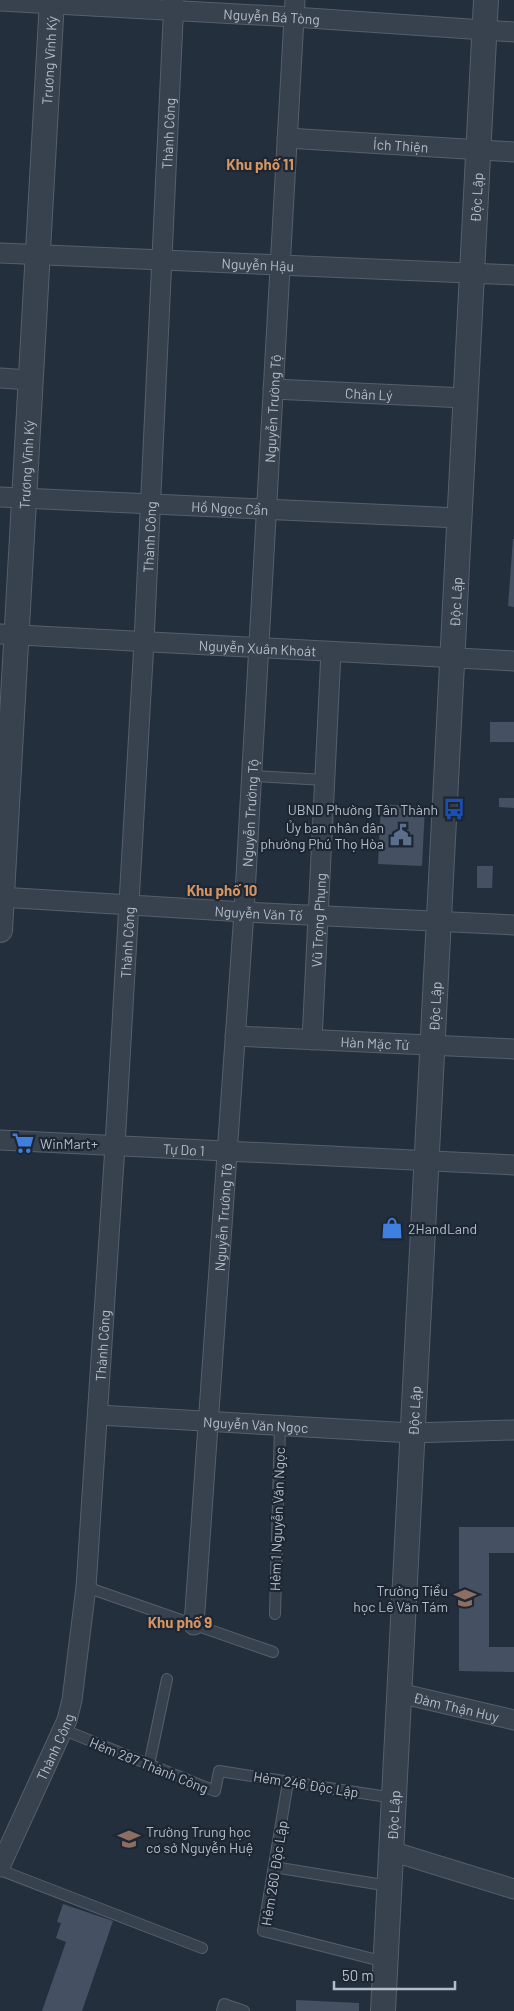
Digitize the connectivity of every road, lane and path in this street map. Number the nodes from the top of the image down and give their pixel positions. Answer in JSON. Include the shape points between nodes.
{"nodes":[{"id":1,"x":486,"y":0,"type":"edge"},
{"id":2,"x":0,"y":1,"type":"edge"},
{"id":3,"x":52,"y":2,"type":"edge"},
{"id":4,"x":174,"y":5,"type":"edge"},
{"id":5,"x":294,"y":9,"type":"edge"},
{"id":6,"x":484,"y":29,"type":"junction"},
{"id":7,"x":514,"y":32,"type":"edge"},
{"id":8,"x":287,"y":138,"type":"junction"},
{"id":9,"x":478,"y":149,"type":"junction"},
{"id":10,"x":514,"y":152,"type":"edge"},
{"id":11,"x":0,"y":253,"type":"edge"},
{"id":12,"x":36,"y":255,"type":"junction"},
{"id":13,"x":161,"y":260,"type":"junction"},
{"id":14,"x":280,"y":265,"type":"junction"},
{"id":15,"x":472,"y":272,"type":"junction"},
{"id":16,"x":514,"y":275,"type":"edge"},
{"id":17,"x":0,"y":378,"type":"edge"},
{"id":18,"x":30,"y":380,"type":"junction"},
{"id":19,"x":273,"y":389,"type":"junction"},
{"id":20,"x":465,"y":398,"type":"junction"},
{"id":21,"x":0,"y":497,"type":"edge"},
{"id":22,"x":24,"y":498,"type":"junction"},
{"id":23,"x":150,"y":505,"type":"junction"},
{"id":24,"x":266,"y":510,"type":"junction"},
{"id":25,"x":459,"y":518,"type":"junction"},
{"id":26,"x":8,"y":635,"type":"edge"},
{"id":27,"x":144,"y":642,"type":"junction"},
{"id":28,"x":259,"y":648,"type":"junction"},
{"id":29,"x":332,"y":652,"type":"junction"},
{"id":30,"x":452,"y":658,"type":"junction"},
{"id":31,"x":514,"y":661,"type":"edge"},
{"id":32,"x":252,"y":776,"type":"junction"},
{"id":33,"x":325,"y":780,"type":"junction"},
{"id":34,"x":1,"y":897,"type":"edge"},
{"id":35,"x":128,"y":905,"type":"junction"},
{"id":36,"x":244,"y":912,"type":"junction"},
{"id":37,"x":318,"y":915,"type":"junction"},
{"id":38,"x":438,"y":921,"type":"junction"},
{"id":39,"x":514,"y":925,"type":"edge"},
{"id":40,"x":0,"y":930,"type":"edge"},
{"id":41,"x":235,"y":1036,"type":"junction"},
{"id":42,"x":312,"y":1040,"type":"junction"},
{"id":43,"x":432,"y":1046,"type":"junction"},
{"id":44,"x":514,"y":1049,"type":"edge"},
{"id":45,"x":0,"y":1140,"type":"edge"},
{"id":46,"x":115,"y":1146,"type":"junction"},
{"id":47,"x":227,"y":1152,"type":"junction"},
{"id":48,"x":426,"y":1162,"type":"junction"},
{"id":49,"x":514,"y":1166,"type":"edge"},
{"id":50,"x":98,"y":1415,"type":"junction"},
{"id":51,"x":208,"y":1421,"type":"junction"},
{"id":52,"x":280,"y":1425,"type":"junction"},
{"id":53,"x":514,"y":1430,"type":"edge"},
{"id":54,"x":412,"y":1433,"type":"junction"},
{"id":55,"x":86,"y":1587,"type":"junction"},
{"id":56,"x":274,"y":1614,"type":"dead end"},
{"id":57,"x":194,"y":1625,"type":"junction"},
{"id":58,"x":273,"y":1652,"type":"dead end"},
{"id":59,"x":167,"y":1679,"type":"dead end"},
{"id":60,"x":399,"y":1693,"type":"junction"},
{"id":61,"x":514,"y":1720,"type":"edge"},
{"id":62,"x":64,"y":1730,"type":"junction"},
{"id":63,"x":149,"y":1764,"type":"junction"},
{"id":64,"x":219,"y":1770,"type":"joint"},
{"id":65,"x":288,"y":1782,"type":"junction"},
{"id":66,"x":394,"y":1798,"type":"junction"},
{"id":67,"x":7,"y":1836,"type":"edge"},
{"id":68,"x":391,"y":1851,"type":"junction"},
{"id":69,"x":274,"y":1867,"type":"junction"},
{"id":70,"x":0,"y":1869,"type":"edge"},
{"id":71,"x":389,"y":1886,"type":"junction"},
{"id":72,"x":514,"y":1889,"type":"edge"},
{"id":73,"x":202,"y":1948,"type":"dead end"},
{"id":74,"x":385,"y":1962,"type":"junction"},
{"id":75,"x":222,"y":2011,"type":"edge"},
{"id":76,"x":244,"y":2011,"type":"edge"},
{"id":77,"x":382,"y":2011,"type":"edge"}],
"edges":[{"from":1,"to":6,"type":"street","name":"Độc Lập"},
{"from":2,"to":3,"type":"street","name":"Nguyễn Bá Tòng"},
{"from":3,"to":4,"type":"street","name":"Nguyễn Bá Tòng"},
{"from":3,"to":12,"type":"street","name":"Trương Vĩnh Ký"},
{"from":4,"to":5,"type":"street","name":"Nguyễn Bá Tòng"},
{"from":4,"to":13,"type":"street","name":"Thành Công"},
{"from":5,"to":6,"type":"street","name":"Nguyễn Bá Tòng"},
{"from":5,"to":8,"type":"street","name":"Nguyễn Trường Tộ"},
{"from":6,"to":7,"type":"street","name":"Nguyễn Bá Tòng"},
{"from":6,"to":9,"type":"street","name":"Độc Lập"},
{"from":8,"to":9,"type":"street","name":"Ích Thiện"},
{"from":8,"to":14,"type":"street","name":"Nguyễn Trường Tộ"},
{"from":9,"to":10,"type":"street","name":"Ích Thiện"},
{"from":9,"to":15,"type":"street","name":"Độc Lập"},
{"from":11,"to":12,"type":"street","name":"Nguyễn Hậu"},
{"from":12,"to":13,"type":"street","name":"Nguyễn Hậu"},
{"from":12,"to":18,"type":"street","name":"Trương Vĩnh Ký"},
{"from":13,"to":14,"type":"street","name":"Nguyễn Hậu"},
{"from":13,"to":23,"type":"street","name":"Thành Công"},
{"from":14,"to":15,"type":"street","name":"Nguyễn Hậu"},
{"from":14,"to":19,"type":"street","name":"Nguyễn Trường Tộ"},
{"from":15,"to":16,"type":"street","name":"Nguyễn Hậu"},
{"from":15,"to":20,"type":"street","name":"Độc Lập"},
{"from":17,"to":18,"type":"street"},
{"from":18,"to":22,"type":"street","name":"Trương Vĩnh Ký"},
{"from":19,"to":20,"type":"street","name":"Chân Lý"},
{"from":19,"to":24,"type":"street","name":"Nguyễn Trường Tộ"},
{"from":20,"to":25,"type":"street","name":"Độc Lập"},
{"from":21,"to":22,"type":"street","name":"Hồ Ngọc Cẩn"},
{"from":22,"to":23,"type":"street","name":"Hồ Ngọc Cẩn"},
{"from":22,"to":26,"type":"street","name":"Trương Vĩnh Ký"},
{"from":23,"to":24,"type":"street","name":"Hồ Ngọc Cẩn"},
{"from":23,"to":27,"type":"street","name":"Thành Công"},
{"from":24,"to":25,"type":"street","name":"Hồ Ngọc Cẩn"},
{"from":24,"to":28,"type":"street","name":"Nguyễn Trường Tộ"},
{"from":25,"to":30,"type":"street","name":"Độc Lập"},
{"from":26,"to":27,"type":"street","name":"Nguyễn Xuân Khoát"},
{"from":26,"to":34,"type":"street","name":"Trương Vĩnh Ký"},
{"from":27,"to":28,"type":"street","name":"Nguyễn Xuân Khoát"},
{"from":27,"to":35,"type":"street","name":"Thành Công"},
{"from":28,"to":29,"type":"street","name":"Nguyễn Xuân Khoát"},
{"from":28,"to":32,"type":"street","name":"Nguyễn Trường Tộ"},
{"from":29,"to":30,"type":"street","name":"Nguyễn Xuân Khoát"},
{"from":29,"to":33,"type":"street","name":"Vũ Trọng Phụng"},
{"from":30,"to":31,"type":"street","name":"Nguyễn Xuân Khoát"},
{"from":30,"to":38,"type":"street","name":"Độc Lập"},
{"from":32,"to":33,"type":"lane"},
{"from":32,"to":36,"type":"street","name":"Nguyễn Trường Tộ"},
{"from":33,"to":37,"type":"street","name":"Vũ Trọng Phụng"},
{"from":34,"to":35,"type":"street","name":"Nguyễn Văn Tố"},
{"from":34,"to":40,"type":"street","name":"Trương Vĩnh Ký"},
{"from":35,"to":36,"type":"street","name":"Nguyễn Văn Tố"},
{"from":35,"to":46,"type":"street","name":"Thành Công"},
{"from":36,"to":37,"type":"street","name":"Nguyễn Văn Tố"},
{"from":36,"to":41,"type":"street","name":"Nguyễn Trường Tộ"},
{"from":37,"to":38,"type":"street","name":"Nguyễn Văn Tố"},
{"from":37,"to":42,"type":"street","name":"Vũ Trọng Phụng"},
{"from":38,"to":39,"type":"street","name":"Nguyễn Văn Tố"},
{"from":38,"to":43,"type":"street","name":"Độc Lập"},
{"from":41,"to":42,"type":"street","name":"Hàn Mặc Tử"},
{"from":41,"to":47,"type":"street","name":"Nguyễn Trường Tộ"},
{"from":42,"to":43,"type":"street","name":"Hàn Mặc Tử"},
{"from":43,"to":44,"type":"street","name":"Hàn Mặc Tử"},
{"from":43,"to":48,"type":"street","name":"Độc Lập"},
{"from":45,"to":46,"type":"street","name":"Tự Do 1"},
{"from":46,"to":47,"type":"street","name":"Tự Do 1"},
{"from":46,"to":50,"type":"street","name":"Thành Công"},
{"from":47,"to":48,"type":"street","name":"Tự Do 1"},
{"from":47,"to":51,"type":"street","name":"Nguyễn Trường Tộ"},
{"from":48,"to":49,"type":"street","name":"Tự Do 1"},
{"from":48,"to":54,"type":"street","name":"Độc Lập"},
{"from":50,"to":51,"type":"street","name":"Nguyễn Văn Ngọc"},
{"from":50,"to":55,"type":"street","name":"Thành Công"},
{"from":51,"to":52,"type":"street","name":"Nguyễn Văn Ngọc"},
{"from":51,"to":57,"type":"street","name":"Nguyễn Trường Tộ"},
{"from":52,"to":54,"type":"street","name":"Nguyễn Văn Ngọc"},
{"from":52,"to":56,"type":"lane","name":"Hẻm 1 Nguyễn Văn Ngọc"},
{"from":53,"to":54,"type":"street","name":"Nguyễn Văn Ngọc"},
{"from":54,"to":60,"type":"street","name":"Độc Lập"},
{"from":55,"to":57,"type":"lane"},
{"from":55,"to":62,"type":"street","name":"Thành Công","via":[[72,1700]]},
{"from":57,"to":58,"type":"lane"},
{"from":59,"to":63,"type":"lane"},
{"from":60,"to":61,"type":"street","name":"Đàm Thận Huy"},
{"from":60,"to":66,"type":"street","name":"Độc Lập"},
{"from":62,"to":63,"type":"lane","name":"Hẻm 287 Thành Công"},
{"from":62,"to":67,"type":"street","name":"Thành Công"},
{"from":63,"to":64,"type":"lane","name":"Hẻm 287 Thành Công","via":[[215,1791]]},
{"from":64,"to":65,"type":"lane","name":"Hẻm 246 Độc Lập"},
{"from":65,"to":66,"type":"lane","name":"Hẻm 246 Độc Lập"},
{"from":65,"to":69,"type":"lane","name":"Hẻm 260 Độc Lập"},
{"from":66,"to":68,"type":"street","name":"Độc Lập"},
{"from":67,"to":70,"type":"street","name":"Thành Công"},
{"from":68,"to":71,"type":"street","name":"Độc Lập"},
{"from":68,"to":72,"type":"street"},
{"from":69,"to":71,"type":"lane"},
{"from":69,"to":74,"type":"lane","name":"Hẻm 260 Độc Lập","via":[[263,1931]]},
{"from":70,"to":73,"type":"lane"},
{"from":71,"to":74,"type":"street","name":"Độc Lập"},
{"from":74,"to":77,"type":"street","name":"Độc Lập"},
{"from":75,"to":76,"type":"lane","via":[[224,2004]]}]}
